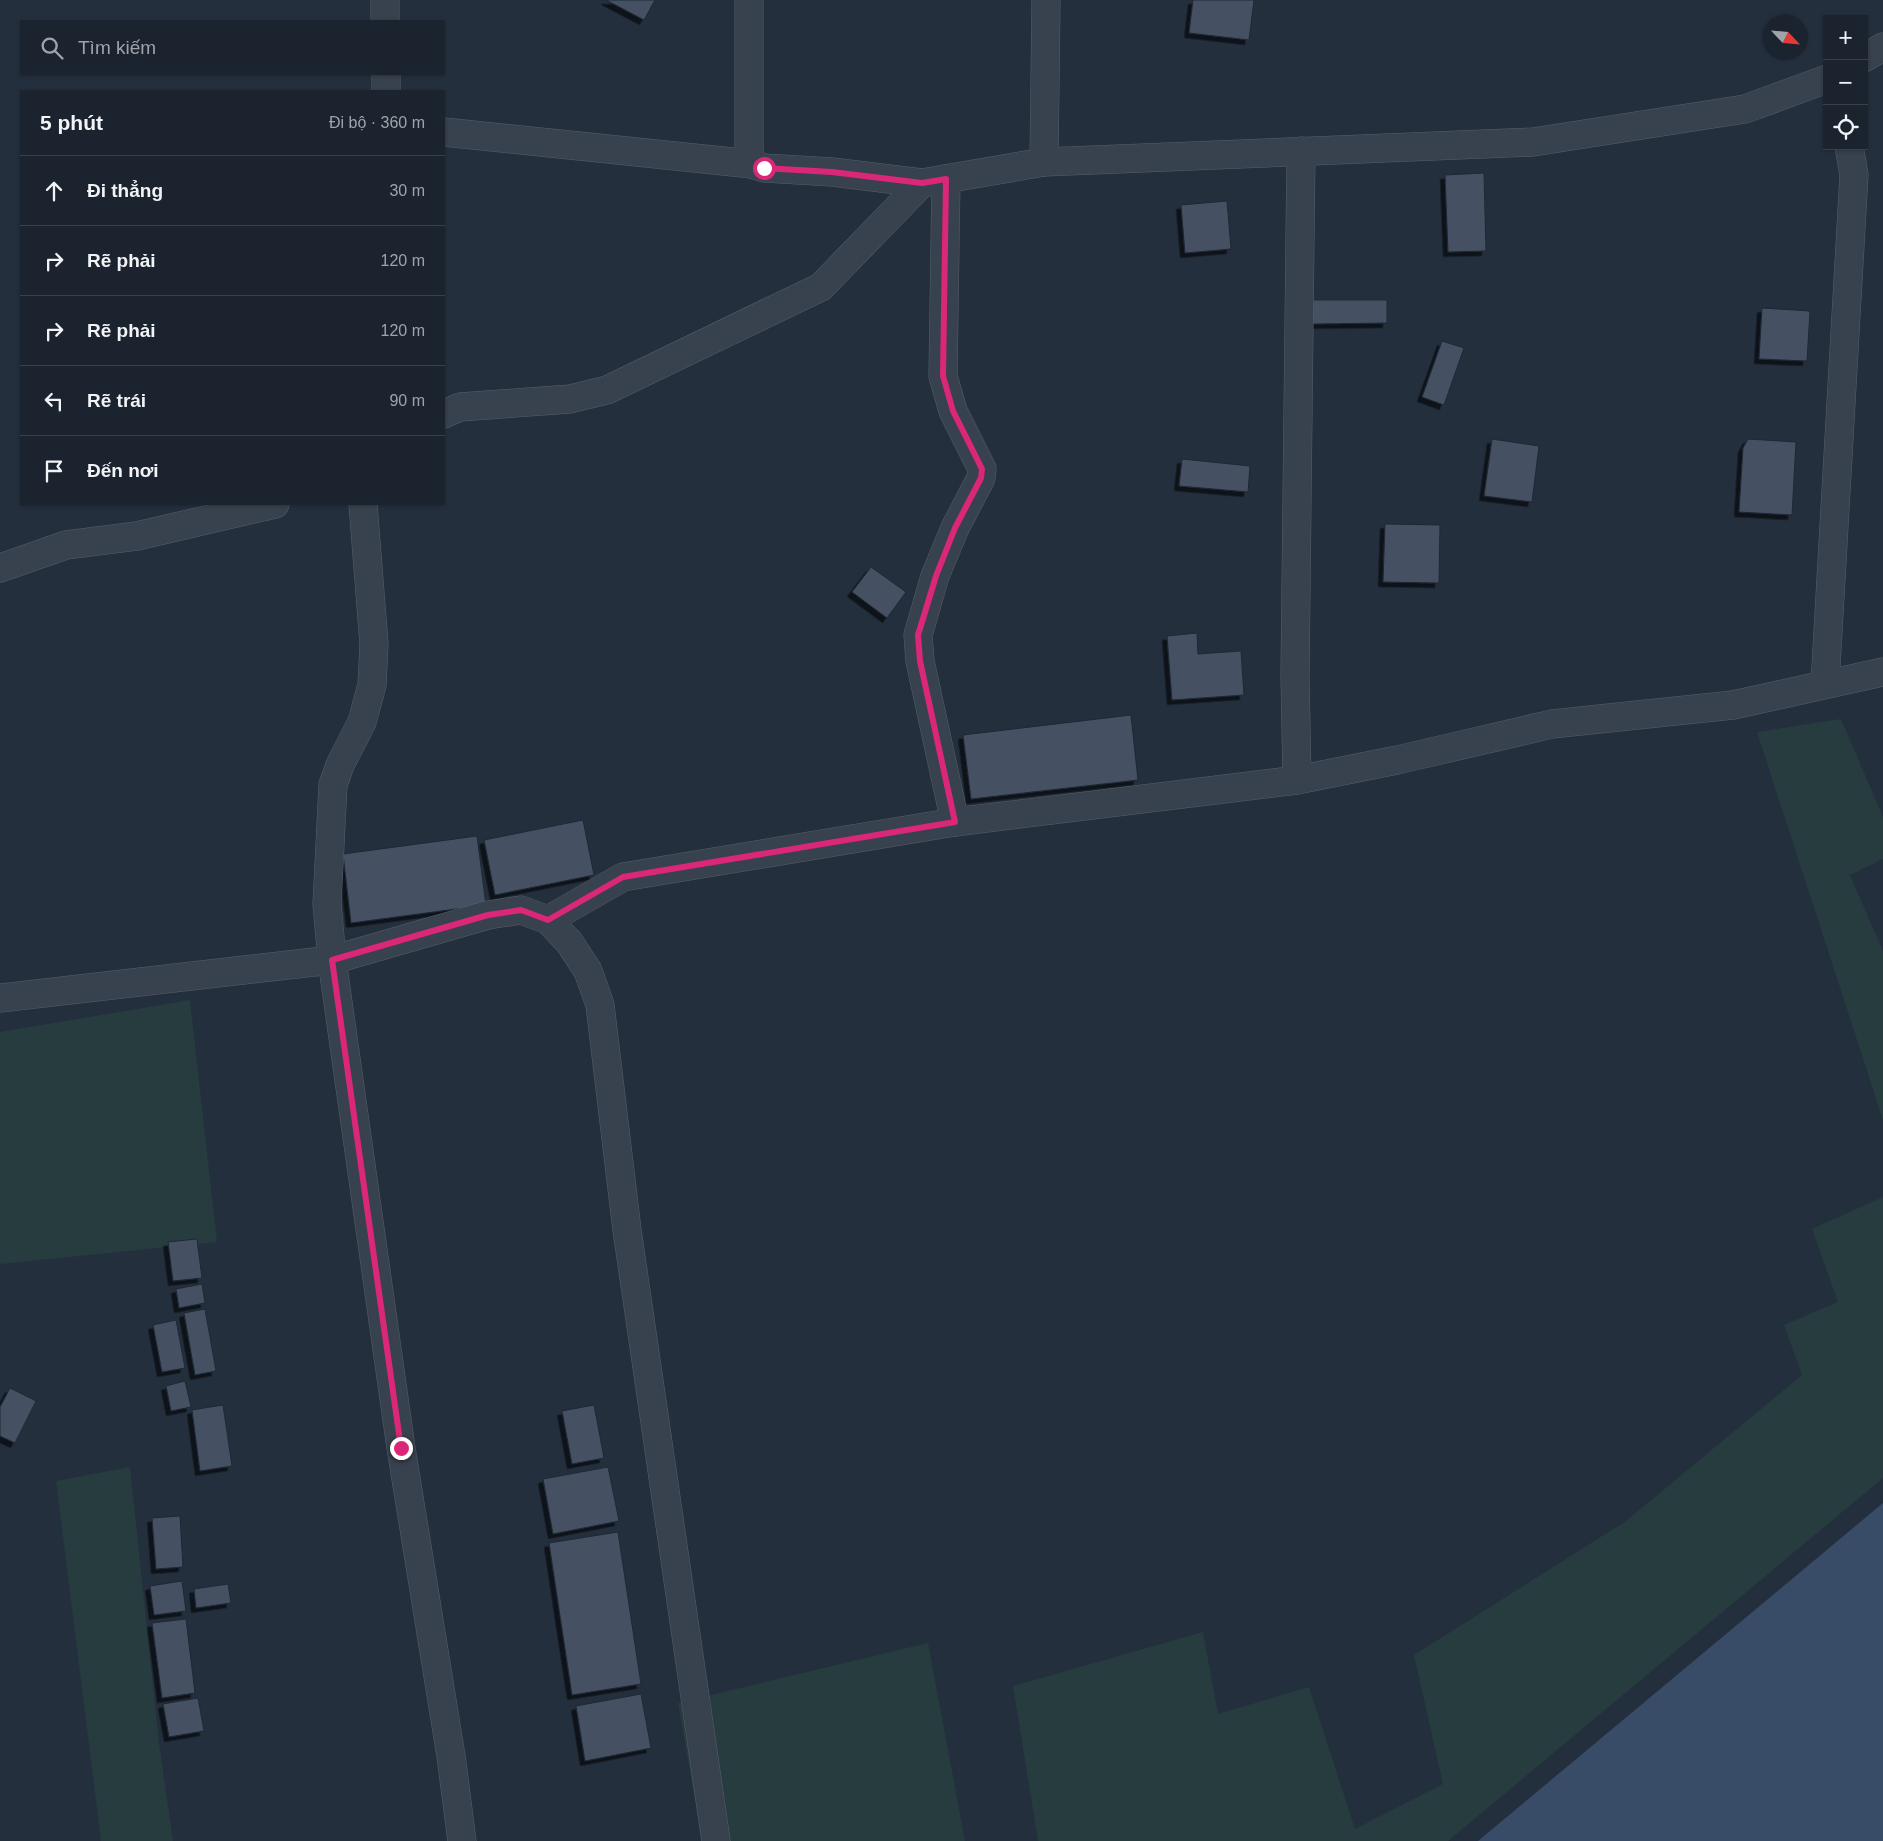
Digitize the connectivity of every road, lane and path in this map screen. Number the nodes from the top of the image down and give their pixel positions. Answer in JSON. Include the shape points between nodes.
{"nodes":[{"id":1,"x":385,"y":0,"type":"edge"},
{"id":2,"x":748,"y":0,"type":"edge"},
{"id":3,"x":1046,"y":0,"type":"edge"},
{"id":4,"x":385,"y":20,"type":"edge"},
{"id":5,"x":1883,"y":47,"type":"edge"},
{"id":6,"x":1868,"y":56,"type":"edge"},
{"id":7,"x":386,"y":75,"type":"edge"},
{"id":8,"x":1823,"y":80,"type":"edge"},
{"id":9,"x":386,"y":90,"type":"edge"},
{"id":10,"x":445,"y":132,"type":"edge"},
{"id":11,"x":1850,"y":150,"type":"edge"},
{"id":12,"x":1301,"y":151,"type":"junction"},
{"id":13,"x":1044,"y":162,"type":"junction"},
{"id":14,"x":752,"y":164,"type":"junction"},
{"id":15,"x":934,"y":181,"type":"junction"},
{"id":16,"x":445,"y":414,"type":"edge"},
{"id":17,"x":271,"y":505,"type":"edge"},
{"id":18,"x":363,"y":505,"type":"edge"},
{"id":19,"x":0,"y":568,"type":"edge"},
{"id":20,"x":1883,"y":672,"type":"edge"},
{"id":21,"x":1825,"y":684,"type":"junction"},
{"id":22,"x":1297,"y":780,"type":"junction"},
{"id":23,"x":955,"y":822,"type":"junction"},
{"id":24,"x":548,"y":920,"type":"junction"},
{"id":25,"x":332,"y":960,"type":"junction"},
{"id":26,"x":0,"y":998,"type":"edge"},
{"id":27,"x":462,"y":1841,"type":"edge"},
{"id":28,"x":716,"y":1841,"type":"edge"}],
"edges":[{"from":1,"to":4,"type":"street"},
{"from":2,"to":14,"type":"street","via":[[749,152]]},
{"from":3,"to":13,"type":"street"},
{"from":5,"to":6,"type":"street"},
{"from":7,"to":9,"type":"street"},
{"from":8,"to":12,"type":"street","via":[[1745,109],[1533,142]]},
{"from":10,"to":14,"type":"street"},
{"from":11,"to":21,"type":"street","via":[[1854,185]]},
{"from":12,"to":13,"type":"street"},
{"from":12,"to":22,"type":"street","via":[[1294,676]]},
{"from":13,"to":15,"type":"street"},
{"from":14,"to":15,"type":"street","via":[[764,168]]},
{"from":15,"to":16,"type":"street","via":[[821,287],[625,382],[570,399],[460,407]]},
{"from":15,"to":23,"type":"street","via":[[943,376],[953,411],[982,469],[981,478],[955,528],[936,576],[918,635],[920,661]]},
{"from":17,"to":19,"type":"street","via":[[137,536],[66,545]]},
{"from":18,"to":25,"type":"street","via":[[374,644],[372,685],[362,722],[333,785],[327,904]]},
{"from":20,"to":21,"type":"street"},
{"from":21,"to":22,"type":"street","via":[[1733,705],[1552,724]]},
{"from":22,"to":23,"type":"street"},
{"from":23,"to":24,"type":"street","via":[[623,877]]},
{"from":24,"to":25,"type":"street","via":[[521,910],[488,915]]},
{"from":24,"to":28,"type":"street","via":[[569,942],[588,971],[600,1005],[627,1230]]},
{"from":25,"to":26,"type":"street"},
{"from":25,"to":27,"type":"street","via":[[401,1448]]}]}
